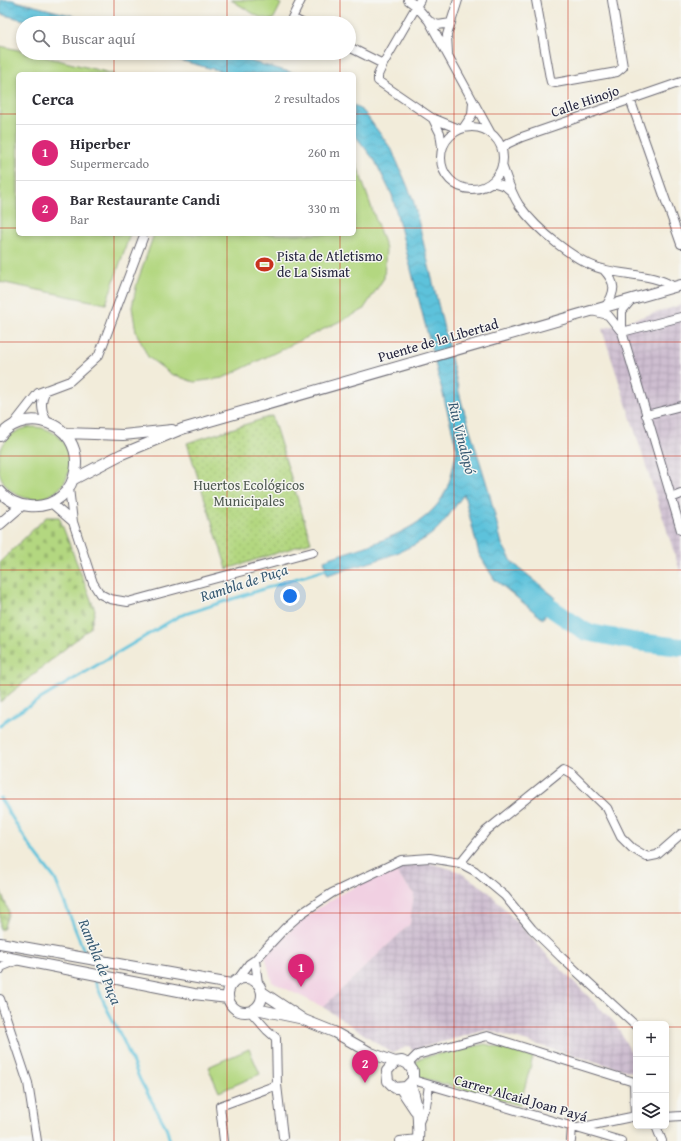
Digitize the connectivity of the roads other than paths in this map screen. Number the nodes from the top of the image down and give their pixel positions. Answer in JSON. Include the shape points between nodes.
{"nodes":[{"id":1,"x":301,"y":0,"type":"edge"},
{"id":2,"x":408,"y":0,"type":"edge"},
{"id":3,"x":458,"y":0,"type":"edge"},
{"id":4,"x":536,"y":0,"type":"edge"},
{"id":5,"x":612,"y":0,"type":"edge"},
{"id":6,"x":418,"y":3,"type":"edge"},
{"id":7,"x":293,"y":16,"type":"edge"},
{"id":8,"x":429,"y":22,"type":"junction"},
{"id":9,"x":451,"y":23,"type":"junction"},
{"id":10,"x":356,"y":50,"type":"edge"},
{"id":11,"x":448,"y":54,"type":"junction"},
{"id":12,"x":383,"y":64,"type":"junction"},
{"id":13,"x":681,"y":82,"type":"edge"},
{"id":14,"x":630,"y":99,"type":"junction"},
{"id":15,"x":473,"y":101,"type":"junction"},
{"id":16,"x":432,"y":118,"type":"junction"},
{"id":17,"x":462,"y":128,"type":"junction"},
{"id":18,"x":490,"y":132,"type":"junction"},
{"id":19,"x":442,"y":147,"type":"junction"},
{"id":20,"x":502,"y":150,"type":"junction"},
{"id":21,"x":502,"y":166,"type":"junction"},
{"id":22,"x":492,"y":182,"type":"junction"},
{"id":23,"x":512,"y":193,"type":"junction"},
{"id":24,"x":143,"y":238,"type":"dead end"},
{"id":25,"x":681,"y":244,"type":"edge"},
{"id":26,"x":603,"y":270,"type":"junction"},
{"id":27,"x":677,"y":286,"type":"edge"},
{"id":28,"x":636,"y":296,"type":"junction"},
{"id":29,"x":606,"y":306,"type":"junction"},
{"id":30,"x":590,"y":311,"type":"junction"},
{"id":31,"x":681,"y":317,"type":"edge"},
{"id":32,"x":622,"y":332,"type":"junction"},
{"id":33,"x":46,"y":390,"type":"junction"},
{"id":34,"x":681,"y":406,"type":"edge"},
{"id":35,"x":646,"y":416,"type":"junction"},
{"id":36,"x":47,"y":422,"type":"junction"},
{"id":37,"x":12,"y":425,"type":"junction"},
{"id":38,"x":182,"y":428,"type":"junction"},
{"id":39,"x":65,"y":433,"type":"junction"},
{"id":40,"x":0,"y":435,"type":"edge"},
{"id":41,"x":72,"y":483,"type":"junction"},
{"id":42,"x":0,"y":490,"type":"edge"},
{"id":43,"x":681,"y":494,"type":"edge"},
{"id":44,"x":671,"y":498,"type":"junction"},
{"id":45,"x":51,"y":503,"type":"junction"},
{"id":46,"x":22,"y":505,"type":"junction"},
{"id":47,"x":72,"y":522,"type":"junction"},
{"id":48,"x":0,"y":524,"type":"edge"},
{"id":49,"x":681,"y":530,"type":"edge"},
{"id":50,"x":313,"y":552,"type":"dead end"},
{"id":51,"x":681,"y":834,"type":"edge"},
{"id":52,"x":460,"y":863,"type":"junction"},
{"id":53,"x":0,"y":943,"type":"edge"},
{"id":54,"x":0,"y":956,"type":"edge"},
{"id":55,"x":18,"y":960,"type":"junction"},
{"id":56,"x":255,"y":960,"type":"junction"},
{"id":57,"x":0,"y":970,"type":"edge"},
{"id":58,"x":235,"y":982,"type":"junction"},
{"id":59,"x":258,"y":983,"type":"junction"},
{"id":60,"x":262,"y":992,"type":"junction"},
{"id":61,"x":228,"y":998,"type":"junction"},
{"id":62,"x":0,"y":999,"type":"edge"},
{"id":63,"x":253,"y":1010,"type":"junction"},
{"id":64,"x":304,"y":1020,"type":"junction"},
{"id":65,"x":633,"y":1023,"type":"edge"},
{"id":66,"x":371,"y":1053,"type":"junction"},
{"id":67,"x":395,"y":1062,"type":"junction"},
{"id":68,"x":408,"y":1064,"type":"junction"},
{"id":69,"x":387,"y":1071,"type":"junction"},
{"id":70,"x":412,"y":1082,"type":"junction"},
{"id":71,"x":277,"y":1085,"type":"junction"},
{"id":72,"x":430,"y":1085,"type":"junction"},
{"id":73,"x":401,"y":1089,"type":"junction"},
{"id":74,"x":635,"y":1093,"type":"edge"},
{"id":75,"x":681,"y":1116,"type":"edge"},
{"id":76,"x":418,"y":1117,"type":"junction"},
{"id":77,"x":633,"y":1117,"type":"edge"},
{"id":78,"x":669,"y":1117,"type":"edge"},
{"id":79,"x":574,"y":1127,"type":"junction"},
{"id":80,"x":657,"y":1129,"type":"edge"},
{"id":81,"x":283,"y":1137,"type":"dead end"},
{"id":82,"x":418,"y":1140,"type":"edge"},
{"id":83,"x":37,"y":1141,"type":"edge"},
{"id":84,"x":224,"y":1141,"type":"edge"},
{"id":85,"x":400,"y":1141,"type":"edge"},
{"id":86,"x":571,"y":1141,"type":"edge"},
{"id":87,"x":621,"y":1141,"type":"edge"},
{"id":88,"x":662,"y":1141,"type":"edge"}],
"edges":[{"from":1,"to":7,"type":"street"},
{"from":2,"to":6,"type":"street"},
{"from":3,"to":9,"type":"street"},
{"from":4,"to":5,"type":"street","via":[[551,82],[622,70]]},
{"from":6,"to":8,"type":"street"},
{"from":6,"to":12,"type":"street"},
{"from":8,"to":9,"type":"street","via":[[438,26]]},
{"from":8,"to":11,"type":"street"},
{"from":9,"to":11,"type":"street","via":[[447,34]]},
{"from":10,"to":12,"type":"street"},
{"from":11,"to":15,"type":"street"},
{"from":12,"to":16,"type":"street","via":[[378,81]]},
{"from":13,"to":14,"type":"street","name":"Calle Hinojo"},
{"from":14,"to":20,"type":"street","name":"Calle Hinojo","via":[[522,137],[506,144]]},
{"from":14,"to":25,"type":"street"},
{"from":15,"to":17,"type":"street","via":[[472,115]]},
{"from":15,"to":18,"type":"street"},
{"from":16,"to":17,"type":"street"},
{"from":16,"to":19,"type":"street","via":[[440,133]]},
{"from":17,"to":18,"type":"street","via":[[478,127]]},
{"from":17,"to":19,"type":"street","via":[[449,136]]},
{"from":18,"to":20,"type":"street","via":[[500,143]]},
{"from":19,"to":22,"type":"street","via":[[442,167],[453,183],[469,189],[484,187]]},
{"from":20,"to":21,"type":"street"},
{"from":21,"to":22,"type":"street"},
{"from":21,"to":23,"type":"street"},
{"from":22,"to":23,"type":"street","via":[[505,186]]},
{"from":23,"to":26,"type":"street","via":[[529,217],[565,250]]},
{"from":24,"to":33,"type":"street","via":[[99,355],[70,381]]},
{"from":26,"to":27,"type":"street","via":[[657,279]]},
{"from":26,"to":29,"type":"street","via":[[613,281],[613,293]]},
{"from":27,"to":28,"type":"street","name":"Puente de la Libertad"},
{"from":28,"to":29,"type":"street","name":"Puente de la Libertad"},
{"from":28,"to":32,"type":"street","via":[[622,311]]},
{"from":29,"to":30,"type":"street","name":"Puente de la Libertad"},
{"from":30,"to":32,"type":"street","via":[[608,315]]},
{"from":30,"to":38,"type":"street","name":"Puente de la Libertad"},
{"from":31,"to":32,"type":"street"},
{"from":32,"to":35,"type":"street"},
{"from":33,"to":36,"type":"street","via":[[41,400],[42,414]]},
{"from":33,"to":37,"type":"street","via":[[38,393]]},
{"from":34,"to":35,"type":"street"},
{"from":35,"to":44,"type":"street"},
{"from":36,"to":37,"type":"street","via":[[30,420]]},
{"from":36,"to":39,"type":"street"},
{"from":37,"to":40,"type":"street"},
{"from":38,"to":39,"type":"street","via":[[123,435]]},
{"from":38,"to":41,"type":"street","via":[[122,454]]},
{"from":39,"to":41,"type":"street","via":[[76,455],[77,467]]},
{"from":41,"to":45,"type":"street","via":[[61,497]]},
{"from":41,"to":47,"type":"street"},
{"from":42,"to":46,"type":"street","via":[[12,501]]},
{"from":43,"to":44,"type":"street"},
{"from":44,"to":49,"type":"street"},
{"from":45,"to":46,"type":"street","via":[[37,507]]},
{"from":45,"to":47,"type":"street"},
{"from":46,"to":48,"type":"street"},
{"from":47,"to":50,"type":"street","via":[[93,583],[100,594],[110,599],[128,602]]},
{"from":51,"to":52,"type":"street","via":[[657,855],[647,858],[621,837],[607,808],[572,774],[563,769],[486,831]]},
{"from":52,"to":56,"type":"street","via":[[430,858],[401,860],[375,871],[332,893],[302,913]]},
{"from":52,"to":65,"type":"street","via":[[505,896],[532,929]]},
{"from":53,"to":58,"type":"street"},
{"from":54,"to":55,"type":"street"},
{"from":55,"to":57,"type":"street","via":[[1,967]]},
{"from":55,"to":61,"type":"street"},
{"from":56,"to":58,"type":"street"},
{"from":56,"to":59,"type":"street"},
{"from":58,"to":59,"type":"street","via":[[250,978]]},
{"from":58,"to":61,"type":"street","via":[[228,991]]},
{"from":59,"to":60,"type":"street"},
{"from":60,"to":63,"type":"street","via":[[261,1003]]},
{"from":60,"to":64,"type":"street"},
{"from":61,"to":63,"type":"street","via":[[236,1010]]},
{"from":62,"to":83,"type":"street","via":[[28,1083]]},
{"from":63,"to":64,"type":"street"},
{"from":63,"to":71,"type":"street","via":[[276,1038]]},
{"from":64,"to":66,"type":"street","via":[[334,1032]]},
{"from":66,"to":67,"type":"street"},
{"from":66,"to":69,"type":"street"},
{"from":67,"to":68,"type":"street","via":[[402,1061]]},
{"from":67,"to":69,"type":"street"},
{"from":68,"to":70,"type":"street","via":[[413,1071]]},
{"from":68,"to":74,"type":"street","via":[[416,1055],[486,1036],[634,1082]]},
{"from":69,"to":73,"type":"street","via":[[390,1084]]},
{"from":70,"to":72,"type":"street","name":"Carrer Alcaid Joan Payá"},
{"from":70,"to":73,"type":"street"},
{"from":70,"to":76,"type":"street"},
{"from":71,"to":81,"type":"street"},
{"from":71,"to":84,"type":"street","via":[[220,1106]]},
{"from":72,"to":76,"type":"street","via":[[426,1106]]},
{"from":72,"to":79,"type":"street","name":"Carrer Alcaid Joan Payá"},
{"from":73,"to":76,"type":"street"},
{"from":75,"to":78,"type":"street"},
{"from":76,"to":82,"type":"street"},
{"from":77,"to":79,"type":"street"},
{"from":79,"to":86,"type":"street"},
{"from":79,"to":87,"type":"street","name":"Carrer Alcaid Joan Payá"},
{"from":80,"to":88,"type":"street"},
{"from":82,"to":85,"type":"street"}]}
